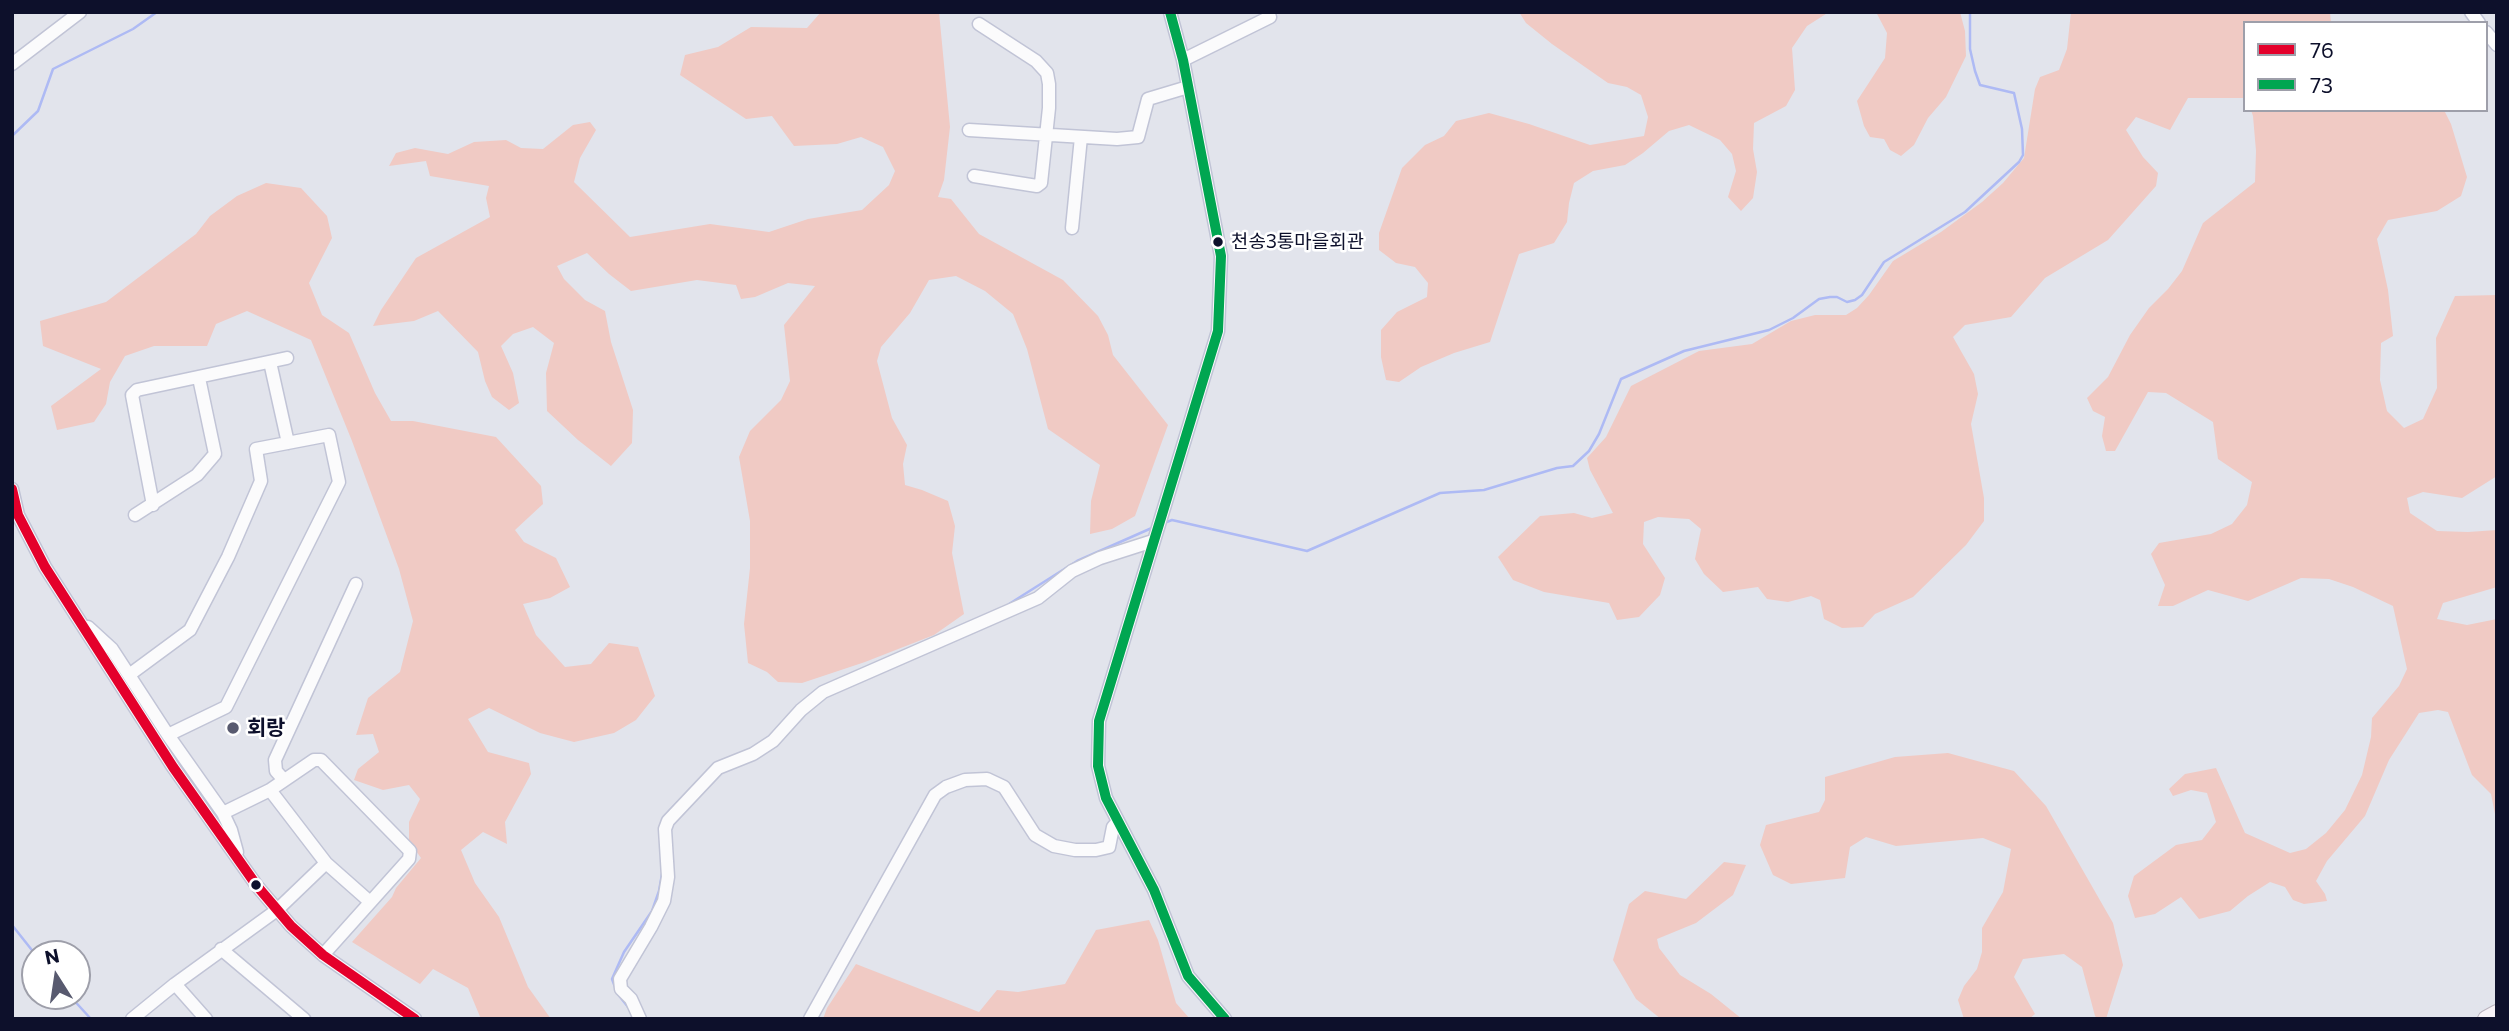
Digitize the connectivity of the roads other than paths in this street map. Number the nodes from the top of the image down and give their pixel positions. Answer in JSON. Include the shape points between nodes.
{"nodes":[{"id":1,"x":80,"y":12,"type":"edge"},
{"id":2,"x":1170,"y":12,"type":"edge"},
{"id":3,"x":1269,"y":17,"type":"dead end"},
{"id":4,"x":979,"y":24,"type":"dead end"},
{"id":5,"x":1182,"y":60,"type":"junction"},
{"id":6,"x":12,"y":64,"type":"edge"},
{"id":7,"x":1188,"y":87,"type":"junction"},
{"id":8,"x":969,"y":130,"type":"dead end"},
{"id":9,"x":1047,"y":134,"type":"junction"},
{"id":10,"x":1081,"y":137,"type":"junction"},
{"id":11,"x":974,"y":176,"type":"dead end"},
{"id":12,"x":1072,"y":228,"type":"dead end"},
{"id":13,"x":287,"y":358,"type":"dead end"},
{"id":14,"x":270,"y":362,"type":"junction"},
{"id":15,"x":200,"y":378,"type":"junction"},
{"id":16,"x":288,"y":443,"type":"junction"},
{"id":17,"x":12,"y":489,"type":"edge"},
{"id":18,"x":153,"y":505,"type":"junction"},
{"id":19,"x":15,"y":515,"type":"edge"},
{"id":20,"x":135,"y":516,"type":"dead end"},
{"id":21,"x":1154,"y":538,"type":"junction"},
{"id":22,"x":356,"y":584,"type":"dead end"},
{"id":23,"x":78,"y":618,"type":"junction"},
{"id":24,"x":129,"y":675,"type":"junction"},
{"id":25,"x":168,"y":735,"type":"junction"},
{"id":26,"x":284,"y":780,"type":"junction"},
{"id":27,"x":270,"y":790,"type":"junction"},
{"id":28,"x":223,"y":813,"type":"junction"},
{"id":29,"x":1118,"y":821,"type":"junction"},
{"id":30,"x":238,"y":859,"type":"junction"},
{"id":31,"x":326,"y":863,"type":"junction"},
{"id":32,"x":369,"y":901,"type":"junction"},
{"id":33,"x":276,"y":910,"type":"junction"},
{"id":34,"x":221,"y":949,"type":"junction"},
{"id":35,"x":323,"y":955,"type":"junction"},
{"id":36,"x":174,"y":984,"type":"junction"},
{"id":37,"x":2497,"y":1013,"type":"edge"},
{"id":38,"x":132,"y":1019,"type":"edge"},
{"id":39,"x":206,"y":1019,"type":"edge"},
{"id":40,"x":304,"y":1019,"type":"edge"},
{"id":41,"x":415,"y":1019,"type":"edge"},
{"id":42,"x":640,"y":1019,"type":"edge"},
{"id":43,"x":810,"y":1019,"type":"edge"},
{"id":44,"x":1225,"y":1019,"type":"edge"},
{"id":45,"x":2486,"y":1019,"type":"edge"}],
"edges":[{"from":1,"to":6,"type":"street"},
{"from":2,"to":5,"type":"street"},
{"from":3,"to":5,"type":"street"},
{"from":4,"to":9,"type":"street","via":[[1047,73]]},
{"from":5,"to":7,"type":"street"},
{"from":7,"to":10,"type":"street","via":[[1148,99],[1138,137]]},
{"from":7,"to":21,"type":"street","via":[[1221,256],[1218,331]]},
{"from":8,"to":9,"type":"street"},
{"from":9,"to":10,"type":"street"},
{"from":9,"to":11,"type":"street","via":[[1037,186]]},
{"from":10,"to":12,"type":"street"},
{"from":13,"to":14,"type":"street"},
{"from":14,"to":15,"type":"street"},
{"from":14,"to":16,"type":"street"},
{"from":15,"to":18,"type":"street","via":[[215,454],[197,475]]},
{"from":15,"to":18,"type":"street","via":[[137,390],[132,395]]},
{"from":16,"to":24,"type":"street","via":[[256,449],[261,481],[190,630]]},
{"from":16,"to":25,"type":"street","via":[[329,435],[339,482],[226,707]]},
{"from":17,"to":19,"type":"street"},
{"from":18,"to":20,"type":"street"},
{"from":19,"to":23,"type":"street"},
{"from":21,"to":29,"type":"street","via":[[1099,721],[1098,766]]},
{"from":21,"to":42,"type":"street","via":[[1072,571],[1038,598],[823,692],[773,741],[718,768],[665,829],[668,877],[664,901],[620,979],[621,989]]},
{"from":22,"to":26,"type":"street","via":[[275,760],[276,771]]},
{"from":23,"to":24,"type":"street","via":[[103,639]]},
{"from":23,"to":30,"type":"street","via":[[178,775]]},
{"from":24,"to":25,"type":"street"},
{"from":25,"to":28,"type":"street"},
{"from":26,"to":27,"type":"street"},
{"from":26,"to":32,"type":"street","via":[[321,760],[410,851],[409,859]]},
{"from":27,"to":28,"type":"street"},
{"from":27,"to":31,"type":"street"},
{"from":28,"to":30,"type":"street"},
{"from":29,"to":43,"type":"street","via":[[1109,847],[1075,850],[1054,846],[1035,835],[1004,787],[987,779],[946,787],[936,795]]},
{"from":29,"to":44,"type":"street","via":[[1154,890],[1188,976]]},
{"from":30,"to":33,"type":"street"},
{"from":31,"to":32,"type":"street"},
{"from":31,"to":33,"type":"street"},
{"from":32,"to":35,"type":"street"},
{"from":33,"to":34,"type":"street"},
{"from":33,"to":35,"type":"street"},
{"from":34,"to":36,"type":"street"},
{"from":34,"to":40,"type":"street"},
{"from":35,"to":41,"type":"street"},
{"from":36,"to":38,"type":"street"},
{"from":36,"to":39,"type":"street"},
{"from":37,"to":45,"type":"main road"}]}
